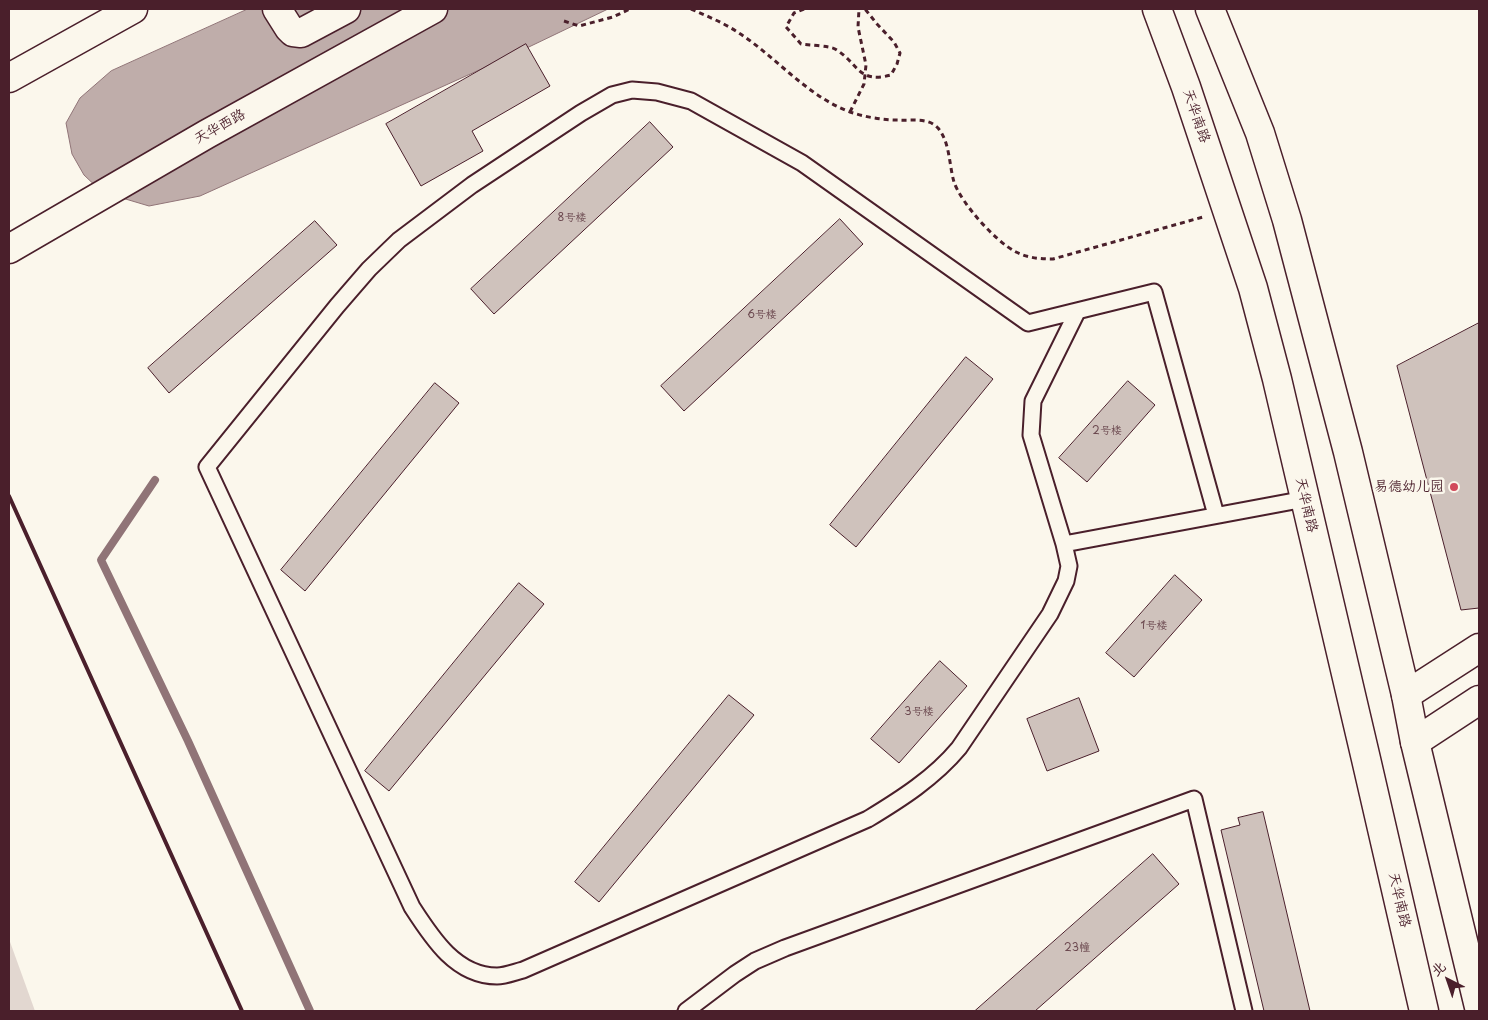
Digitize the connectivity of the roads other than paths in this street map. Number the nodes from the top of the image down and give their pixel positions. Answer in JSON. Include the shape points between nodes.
{"nodes":[{"id":1,"x":133,"y":9,"type":"edge"},
{"id":2,"x":277,"y":9,"type":"edge"},
{"id":3,"x":346,"y":9,"type":"edge"},
{"id":4,"x":433,"y":9,"type":"edge"},
{"id":5,"x":1157,"y":9,"type":"edge"},
{"id":6,"x":1210,"y":9,"type":"edge"},
{"id":7,"x":9,"y":78,"type":"edge"},
{"id":8,"x":9,"y":249,"type":"edge"},
{"id":9,"x":1077,"y":312,"type":"junction"},
{"id":10,"x":1305,"y":498,"type":"junction"},
{"id":11,"x":1216,"y":515,"type":"junction"},
{"id":12,"x":1064,"y":544,"type":"junction"},
{"id":13,"x":1479,"y":648,"type":"edge"},
{"id":14,"x":1406,"y":694,"type":"junction"},
{"id":15,"x":1479,"y":700,"type":"edge"},
{"id":16,"x":1415,"y":742,"type":"junction"},
{"id":17,"x":1479,"y":1007,"type":"edge"},
{"id":18,"x":686,"y":1011,"type":"edge"},
{"id":19,"x":1244,"y":1011,"type":"edge"},
{"id":20,"x":1424,"y":1011,"type":"edge"}],
"edges":[{"from":1,"to":7,"type":"main road"},
{"from":2,"to":3,"type":"main road","via":[[289,28],[301,33]]},
{"from":4,"to":8,"type":"main road","name":"天华西路","via":[[206,134]]},
{"from":5,"to":10,"type":"main road","name":"天华南路","via":[[1253,288]]},
{"from":6,"to":14,"type":"main road","via":[[1260,133],[1287,220]]},
{"from":9,"to":11,"type":"lane","via":[[1154,292]]},
{"from":9,"to":12,"type":"lane","via":[[1034,401],[1031,435]]},
{"from":9,"to":12,"type":"lane","via":[[1028,323],[802,163],[691,101],[657,92],[632,90],[612,94],[581,113],[472,186],[399,240],[337,306],[207,467],[412,907],[424,926],[455,960],[474,973],[498,976],[523,970],[868,819],[898,801],[946,763],[959,748],[1050,614],[1066,581],[1069,566]]},
{"from":10,"to":11,"type":"lane"},
{"from":10,"to":20,"type":"main road","name":"天华南路"},
{"from":11,"to":12,"type":"lane"},
{"from":13,"to":14,"type":"main road"},
{"from":14,"to":16,"type":"main road"},
{"from":15,"to":16,"type":"main road"},
{"from":16,"to":17,"type":"main road"},
{"from":18,"to":19,"type":"lane","via":[[755,961],[785,948],[1194,799]]}]}
